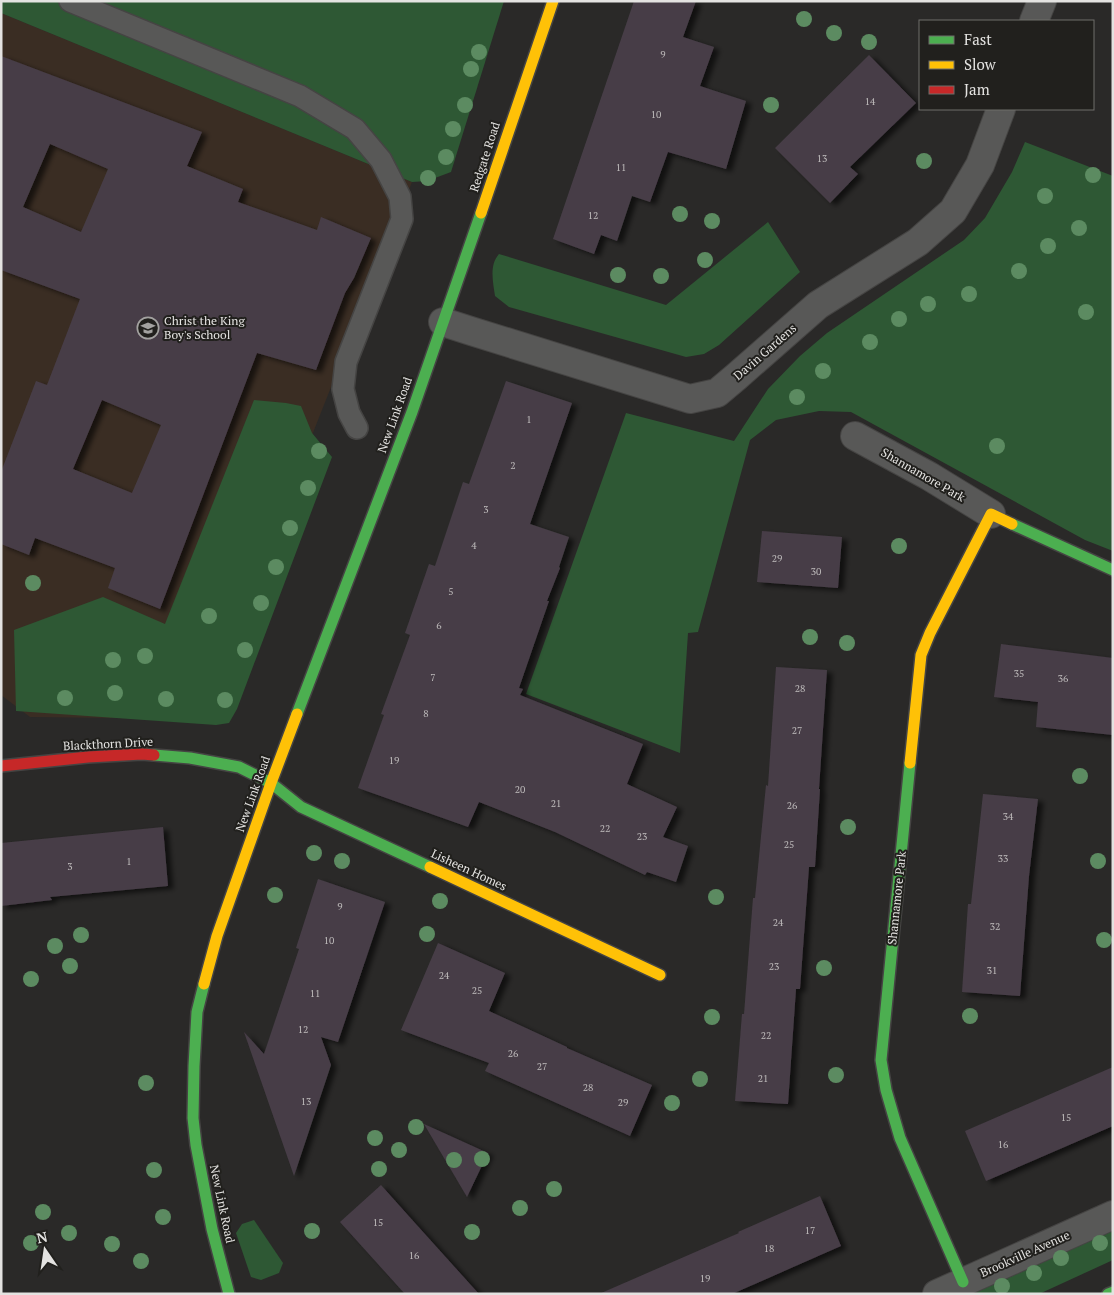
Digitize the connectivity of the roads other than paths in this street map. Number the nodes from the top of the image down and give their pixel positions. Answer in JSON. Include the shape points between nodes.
{"nodes":[{"id":1,"x":70,"y":1,"type":"edge"},
{"id":2,"x":553,"y":1,"type":"edge"},
{"id":3,"x":1042,"y":1,"type":"edge"},
{"id":4,"x":1034,"y":20,"type":"edge"},
{"id":5,"x":1001,"y":110,"type":"edge"},
{"id":6,"x":443,"y":322,"type":"junction"},
{"id":7,"x":357,"y":428,"type":"dead end"},
{"id":8,"x":855,"y":436,"type":"dead end"},
{"id":9,"x":991,"y":514,"type":"junction"},
{"id":10,"x":1113,"y":570,"type":"edge"},
{"id":11,"x":1,"y":766,"type":"edge"},
{"id":12,"x":271,"y":783,"type":"junction"},
{"id":13,"x":660,"y":975,"type":"dead end"},
{"id":14,"x":1113,"y":1215,"type":"edge"},
{"id":15,"x":963,"y":1282,"type":"junction"},
{"id":16,"x":1113,"y":1292,"type":"edge"},
{"id":17,"x":229,"y":1294,"type":"edge"},
{"id":18,"x":937,"y":1294,"type":"edge"},
{"id":19,"x":1108,"y":1294,"type":"edge"}],
"edges":[{"from":1,"to":7,"type":"lane","via":[[300,96],[355,129],[381,160],[400,197],[402,219],[346,362],[343,389]]},
{"from":2,"to":6,"type":"street","name":"Redgate Road"},
{"from":3,"to":4,"type":"street"},
{"from":5,"to":6,"type":"street","name":"Davin Gardens","via":[[980,164],[953,211],[918,242],[818,305],[717,393],[690,399]]},
{"from":6,"to":12,"type":"street","name":"New Link Road"},
{"from":8,"to":9,"type":"street","name":"Shannamore Park"},
{"from":9,"to":10,"type":"street","name":"Shannamore Park"},
{"from":9,"to":15,"type":"street","name":"Shannamore Park","via":[[921,655],[881,1060],[900,1138]]},
{"from":11,"to":12,"type":"street","name":"Blackthorn Drive","via":[[142,754],[239,767]]},
{"from":12,"to":13,"type":"street","name":"Lisheen Homes","via":[[301,807]]},
{"from":12,"to":17,"type":"street","name":"New Link Road","via":[[218,936],[197,1012],[193,1118],[196,1145],[212,1229]]},
{"from":14,"to":15,"type":"street","name":"Brookville Avenue"},
{"from":15,"to":18,"type":"street","name":"Brookville Avenue"},
{"from":16,"to":19,"type":"street"}]}
